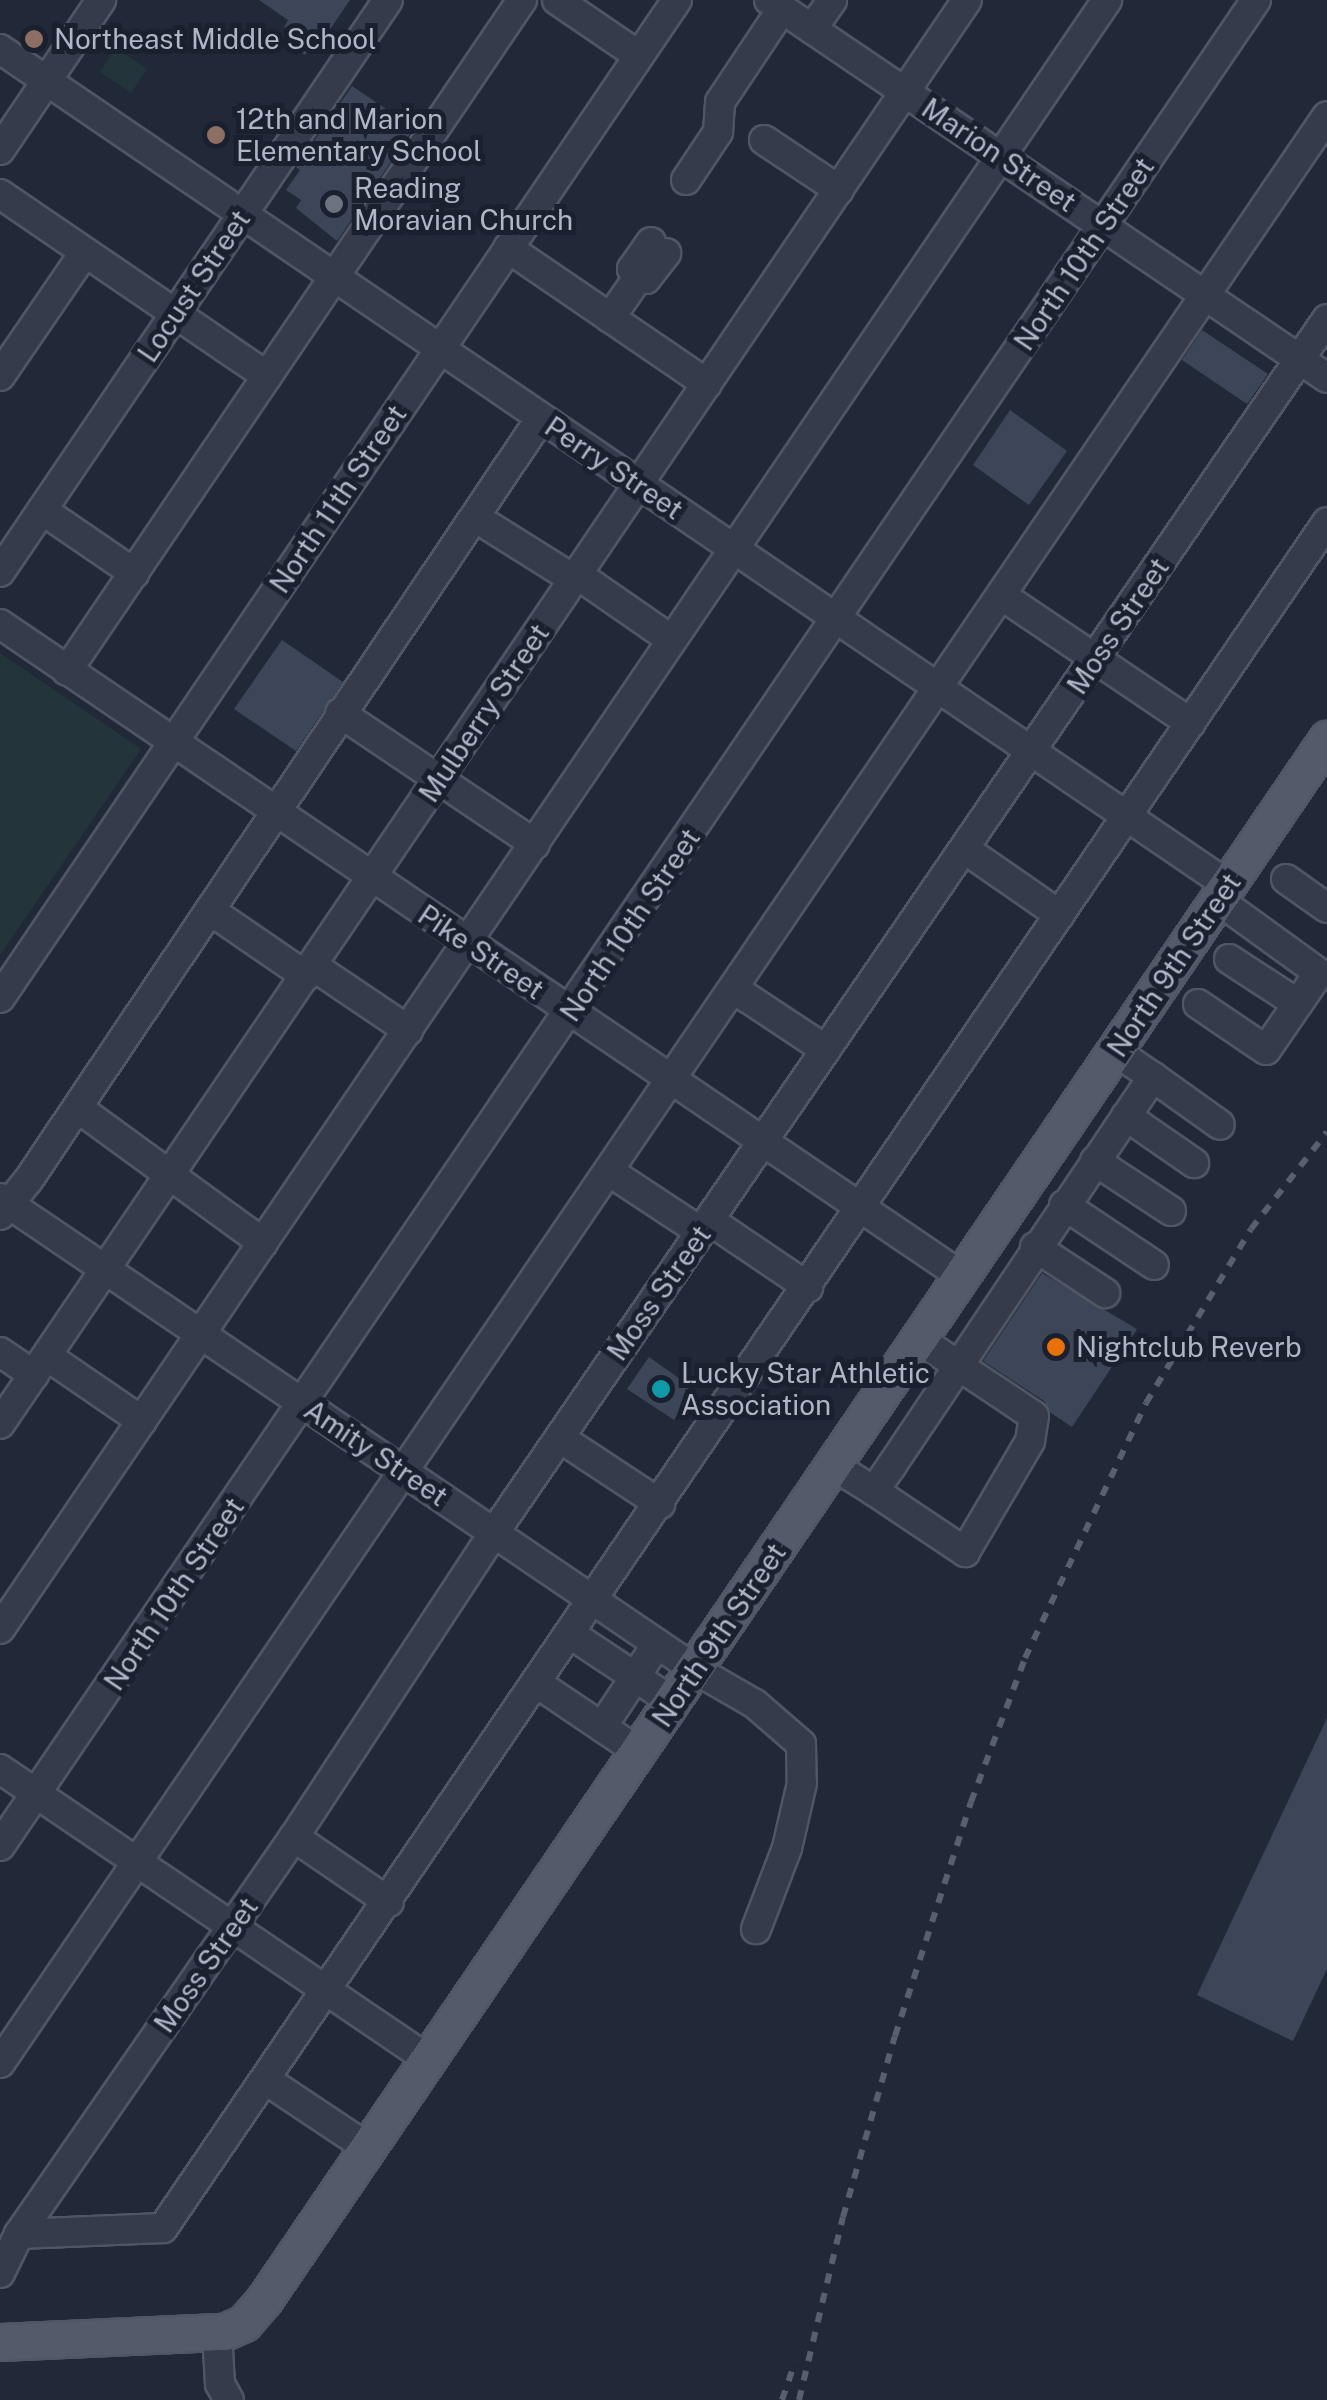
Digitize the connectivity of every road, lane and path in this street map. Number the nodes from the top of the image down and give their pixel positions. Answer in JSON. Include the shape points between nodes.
{"nodes":[{"id":1,"x":102,"y":0,"type":"edge"},
{"id":2,"x":388,"y":0,"type":"edge"},
{"id":3,"x":522,"y":0,"type":"edge"},
{"id":4,"x":557,"y":0,"type":"edge"},
{"id":5,"x":677,"y":0,"type":"edge"},
{"id":6,"x":832,"y":0,"type":"edge"},
{"id":7,"x":966,"y":0,"type":"edge"},
{"id":8,"x":1107,"y":0,"type":"edge"},
{"id":9,"x":1256,"y":0,"type":"edge"},
{"id":10,"x":776,"y":4,"type":"edge"},
{"id":11,"x":812,"y":29,"type":"junction"},
{"id":12,"x":0,"y":49,"type":"edge"},
{"id":13,"x":639,"y":56,"type":"junction"},
{"id":14,"x":46,"y":81,"type":"junction"},
{"id":15,"x":906,"y":92,"type":"junction"},
{"id":16,"x":1327,"y":116,"type":"edge"},
{"id":17,"x":764,"y":140,"type":"dead end"},
{"id":18,"x":0,"y":150,"type":"edge"},
{"id":19,"x":1000,"y":157,"type":"junction"},
{"id":20,"x":686,"y":180,"type":"dead end"},
{"id":21,"x":839,"y":190,"type":"junction"},
{"id":22,"x":0,"y":194,"type":"edge"},
{"id":23,"x":243,"y":214,"type":"junction"},
{"id":24,"x":1103,"y":226,"type":"junction"},
{"id":25,"x":658,"y":247,"type":"dead end"},
{"id":26,"x":508,"y":248,"type":"junction"},
{"id":27,"x":85,"y":252,"type":"junction"},
{"id":28,"x":334,"y":277,"type":"junction"},
{"id":29,"x":1205,"y":296,"type":"junction"},
{"id":30,"x":176,"y":314,"type":"junction"},
{"id":31,"x":610,"y":318,"type":"junction"},
{"id":32,"x":1327,"y":319,"type":"edge"},
{"id":33,"x":439,"y":350,"type":"junction"},
{"id":34,"x":1300,"y":360,"type":"junction"},
{"id":35,"x":0,"y":376,"type":"edge"},
{"id":36,"x":267,"y":376,"type":"junction"},
{"id":37,"x":1327,"y":378,"type":"edge"},
{"id":38,"x":707,"y":384,"type":"junction"},
{"id":39,"x":541,"y":418,"type":"junction"},
{"id":40,"x":639,"y":485,"type":"junction"},
{"id":41,"x":42,"y":510,"type":"junction"},
{"id":42,"x":476,"y":518,"type":"junction"},
{"id":43,"x":1327,"y":522,"type":"edge"},
{"id":44,"x":734,"y":550,"type":"junction"},
{"id":45,"x":0,"y":572,"type":"edge"},
{"id":46,"x":134,"y":573,"type":"junction"},
{"id":47,"x":576,"y":578,"type":"junction"},
{"id":48,"x":1001,"y":594,"type":"junction"},
{"id":49,"x":836,"y":620,"type":"junction"},
{"id":50,"x":0,"y":624,"type":"edge"},
{"id":51,"x":672,"y":640,"type":"junction"},
{"id":52,"x":1096,"y":658,"type":"junction"},
{"id":53,"x":67,"y":670,"type":"junction"},
{"id":54,"x":937,"y":688,"type":"junction"},
{"id":55,"x":340,"y":713,"type":"junction"},
{"id":56,"x":1190,"y":723,"type":"junction"},
{"id":57,"x":1327,"y":739,"type":"edge"},
{"id":58,"x":173,"y":743,"type":"junction"},
{"id":59,"x":1032,"y":752,"type":"junction"},
{"id":60,"x":439,"y":780,"type":"junction"},
{"id":61,"x":276,"y":812,"type":"junction"},
{"id":62,"x":1126,"y":816,"type":"junction"},
{"id":63,"x":534,"y":844,"type":"junction"},
{"id":64,"x":966,"y":850,"type":"junction"},
{"id":65,"x":372,"y":878,"type":"junction"},
{"id":66,"x":1286,"y":878,"type":"dead end"},
{"id":67,"x":1223,"y":892,"type":"junction"},
{"id":68,"x":1327,"y":908,"type":"edge"},
{"id":69,"x":212,"y":911,"type":"junction"},
{"id":70,"x":1060,"y":915,"type":"junction"},
{"id":71,"x":468,"y":943,"type":"junction"},
{"id":72,"x":1229,"y":959,"type":"dead end"},
{"id":73,"x":309,"y":971,"type":"junction"},
{"id":74,"x":1324,"y":972,"type":"edge"},
{"id":75,"x":734,"y":988,"type":"junction"},
{"id":76,"x":0,"y":998,"type":"edge"},
{"id":77,"x":1198,"y":1004,"type":"dead end"},
{"id":78,"x":1298,"y":1004,"type":"junction"},
{"id":79,"x":570,"y":1012,"type":"junction"},
{"id":80,"x":408,"y":1030,"type":"junction"},
{"id":81,"x":826,"y":1050,"type":"junction"},
{"id":82,"x":1115,"y":1052,"type":"junction"},
{"id":83,"x":1153,"y":1077,"type":"junction"},
{"id":84,"x":672,"y":1081,"type":"junction"},
{"id":85,"x":78,"y":1108,"type":"junction"},
{"id":86,"x":1126,"y":1116,"type":"junction"},
{"id":87,"x":1220,"y":1125,"type":"dead end"},
{"id":88,"x":764,"y":1143,"type":"junction"},
{"id":89,"x":1095,"y":1161,"type":"junction"},
{"id":90,"x":1194,"y":1163,"type":"dead end"},
{"id":91,"x":610,"y":1172,"type":"junction"},
{"id":92,"x":170,"y":1176,"type":"junction"},
{"id":93,"x":3,"y":1205,"type":"edge"},
{"id":94,"x":1064,"y":1205,"type":"junction"},
{"id":95,"x":862,"y":1209,"type":"junction"},
{"id":96,"x":1171,"y":1210,"type":"dead end"},
{"id":97,"x":705,"y":1226,"type":"junction"},
{"id":98,"x":263,"y":1243,"type":"junction"},
{"id":99,"x":1034,"y":1247,"type":"junction"},
{"id":100,"x":1154,"y":1265,"type":"dead end"},
{"id":101,"x":106,"y":1270,"type":"junction"},
{"id":102,"x":962,"y":1277,"type":"junction"},
{"id":103,"x":808,"y":1287,"type":"junction"},
{"id":104,"x":1105,"y":1293,"type":"dead end"},
{"id":105,"x":201,"y":1334,"type":"junction"},
{"id":106,"x":920,"y":1340,"type":"junction"},
{"id":107,"x":0,"y":1352,"type":"edge"},
{"id":108,"x":957,"y":1364,"type":"junction"},
{"id":109,"x":40,"y":1365,"type":"junction"},
{"id":110,"x":304,"y":1404,"type":"junction"},
{"id":111,"x":142,"y":1420,"type":"junction"},
{"id":112,"x":0,"y":1424,"type":"edge"},
{"id":113,"x":560,"y":1438,"type":"junction"},
{"id":114,"x":834,"y":1466,"type":"junction"},
{"id":115,"x":405,"y":1472,"type":"junction"},
{"id":116,"x":874,"y":1491,"type":"junction"},
{"id":117,"x":660,"y":1504,"type":"junction"},
{"id":118,"x":494,"y":1534,"type":"junction"},
{"id":119,"x":595,"y":1601,"type":"junction"},
{"id":120,"x":628,"y":1624,"type":"junction"},
{"id":121,"x":0,"y":1629,"type":"edge"},
{"id":122,"x":572,"y":1635,"type":"junction"},
{"id":123,"x":657,"y":1644,"type":"junction"},
{"id":124,"x":605,"y":1658,"type":"junction"},
{"id":125,"x":696,"y":1670,"type":"junction"},
{"id":126,"x":635,"y":1678,"type":"junction"},
{"id":127,"x":538,"y":1684,"type":"junction"},
{"id":128,"x":673,"y":1702,"type":"junction"},
{"id":129,"x":602,"y":1728,"type":"junction"},
{"id":130,"x":640,"y":1752,"type":"junction"},
{"id":131,"x":0,"y":1769,"type":"edge"},
{"id":132,"x":36,"y":1794,"type":"junction"},
{"id":133,"x":294,"y":1837,"type":"junction"},
{"id":134,"x":0,"y":1846,"type":"edge"},
{"id":135,"x":138,"y":1862,"type":"junction"},
{"id":136,"x":389,"y":1902,"type":"junction"},
{"id":137,"x":232,"y":1926,"type":"junction"},
{"id":138,"x":756,"y":1929,"type":"dead end"},
{"id":139,"x":327,"y":1991,"type":"junction"},
{"id":140,"x":429,"y":2060,"type":"junction"},
{"id":141,"x":0,"y":2062,"type":"edge"},
{"id":142,"x":266,"y":2080,"type":"junction"},
{"id":143,"x":368,"y":2148,"type":"junction"},
{"id":144,"x":19,"y":2234,"type":"junction"},
{"id":145,"x":0,"y":2273,"type":"edge"},
{"id":146,"x":217,"y":2332,"type":"junction"},
{"id":147,"x":0,"y":2342,"type":"edge"},
{"id":148,"x":229,"y":2400,"type":"edge"}],
"edges":[{"from":1,"to":14,"type":"street"},
{"from":2,"to":23,"type":"street","name":"Locust Street"},
{"from":3,"to":28,"type":"street"},
{"from":4,"to":13,"type":"street"},
{"from":5,"to":13,"type":"street","name":"North 11th Street"},
{"from":6,"to":11,"type":"street"},
{"from":7,"to":15,"type":"street","name":"Mulberry Street"},
{"from":8,"to":19,"type":"street"},
{"from":9,"to":24,"type":"street","name":"North 10th Street"},
{"from":10,"to":11,"type":"street","name":"Marion Street"},
{"from":10,"to":20,"type":"street","via":[[720,102],[718,132]]},
{"from":11,"to":15,"type":"street","name":"Marion Street"},
{"from":12,"to":14,"type":"street","name":"Perry Street"},
{"from":13,"to":26,"type":"street","name":"North 11th Street"},
{"from":14,"to":18,"type":"street"},
{"from":14,"to":23,"type":"street","name":"Perry Street"},
{"from":15,"to":19,"type":"street","name":"Marion Street"},
{"from":15,"to":21,"type":"street","name":"Mulberry Street"},
{"from":16,"to":29,"type":"street"},
{"from":17,"to":21,"type":"street"},
{"from":19,"to":24,"type":"street","name":"Marion Street"},
{"from":19,"to":44,"type":"street"},
{"from":21,"to":38,"type":"street","name":"Mulberry Street"},
{"from":22,"to":27,"type":"street"},
{"from":23,"to":28,"type":"street","name":"Perry Street"},
{"from":23,"to":30,"type":"street","name":"Locust Street"},
{"from":24,"to":29,"type":"street","name":"Marion Street"},
{"from":24,"to":49,"type":"street","name":"North 10th Street"},
{"from":25,"to":31,"type":"street","via":[[632,269],[640,275]]},
{"from":26,"to":31,"type":"street"},
{"from":26,"to":33,"type":"street","name":"North 11th Street"},
{"from":27,"to":30,"type":"street"},
{"from":27,"to":35,"type":"street"},
{"from":28,"to":33,"type":"street","name":"Perry Street"},
{"from":28,"to":36,"type":"street"},
{"from":29,"to":34,"type":"street","name":"Marion Street"},
{"from":29,"to":48,"type":"street"},
{"from":30,"to":36,"type":"street"},
{"from":30,"to":41,"type":"street","name":"Locust Street"},
{"from":31,"to":38,"type":"street"},
{"from":32,"to":34,"type":"street","name":"Moss Street"},
{"from":33,"to":39,"type":"street","name":"Perry Street"},
{"from":33,"to":58,"type":"street","name":"North 11th Street"},
{"from":34,"to":37,"type":"street","name":"Marion Street"},
{"from":34,"to":52,"type":"street","name":"Moss Street"},
{"from":36,"to":46,"type":"street"},
{"from":38,"to":40,"type":"street","name":"Mulberry Street"},
{"from":39,"to":40,"type":"street","name":"Perry Street"},
{"from":39,"to":42,"type":"street"},
{"from":40,"to":44,"type":"street","name":"Perry Street"},
{"from":40,"to":47,"type":"street","name":"Mulberry Street"},
{"from":41,"to":45,"type":"street","name":"Locust Street"},
{"from":41,"to":46,"type":"street"},
{"from":42,"to":47,"type":"street"},
{"from":42,"to":55,"type":"street"},
{"from":43,"to":56,"type":"street"},
{"from":44,"to":49,"type":"street","name":"Perry Street"},
{"from":44,"to":51,"type":"street"},
{"from":46,"to":53,"type":"street"},
{"from":47,"to":51,"type":"street"},
{"from":47,"to":60,"type":"street","name":"Mulberry Street"},
{"from":48,"to":52,"type":"street"},
{"from":48,"to":54,"type":"street"},
{"from":49,"to":54,"type":"street","name":"Perry Street"},
{"from":49,"to":79,"type":"street","name":"North 10th Street"},
{"from":50,"to":53,"type":"street","name":"Pike Street"},
{"from":51,"to":63,"type":"street"},
{"from":52,"to":56,"type":"street"},
{"from":52,"to":59,"type":"street","name":"Moss Street"},
{"from":53,"to":58,"type":"street","name":"Pike Street"},
{"from":54,"to":59,"type":"street","name":"Perry Street"},
{"from":54,"to":75,"type":"street"},
{"from":55,"to":60,"type":"street"},
{"from":55,"to":61,"type":"street"},
{"from":56,"to":62,"type":"street"},
{"from":57,"to":67,"type":"main road","name":"North 9th Street"},
{"from":58,"to":61,"type":"street","name":"Pike Street"},
{"from":58,"to":76,"type":"street","name":"North 11th Street"},
{"from":59,"to":62,"type":"street","name":"Perry Street"},
{"from":59,"to":64,"type":"street","name":"Moss Street"},
{"from":60,"to":63,"type":"street"},
{"from":60,"to":65,"type":"street","name":"Mulberry Street"},
{"from":61,"to":65,"type":"street","name":"Pike Street"},
{"from":61,"to":69,"type":"street"},
{"from":62,"to":67,"type":"street","name":"Perry Street"},
{"from":62,"to":70,"type":"street"},
{"from":63,"to":71,"type":"street"},
{"from":64,"to":70,"type":"street"},
{"from":64,"to":81,"type":"street","name":"Moss Street"},
{"from":65,"to":71,"type":"street","name":"Pike Street"},
{"from":65,"to":73,"type":"street","name":"Mulberry Street"},
{"from":66,"to":68,"type":"street"},
{"from":67,"to":74,"type":"street","name":"Perry Street"},
{"from":67,"to":82,"type":"main road","name":"North 9th Street"},
{"from":69,"to":73,"type":"street"},
{"from":69,"to":85,"type":"street"},
{"from":70,"to":95,"type":"street"},
{"from":71,"to":79,"type":"street","name":"Pike Street"},
{"from":71,"to":80,"type":"street"},
{"from":72,"to":78,"type":"street"},
{"from":73,"to":80,"type":"street"},
{"from":73,"to":92,"type":"street","name":"Mulberry Street"},
{"from":74,"to":78,"type":"street"},
{"from":75,"to":81,"type":"street"},
{"from":75,"to":84,"type":"street"},
{"from":77,"to":78,"type":"street","via":[[1266,1050]]},
{"from":79,"to":84,"type":"street","name":"Pike Street"},
{"from":79,"to":110,"type":"street","name":"North 10th Street"},
{"from":80,"to":98,"type":"street"},
{"from":81,"to":88,"type":"street","name":"Moss Street"},
{"from":82,"to":83,"type":"street"},
{"from":82,"to":102,"type":"main road","name":"North 9th Street"},
{"from":83,"to":86,"type":"street"},
{"from":83,"to":87,"type":"street"},
{"from":84,"to":88,"type":"street","name":"Pike Street"},
{"from":84,"to":91,"type":"street"},
{"from":85,"to":92,"type":"street"},
{"from":85,"to":93,"type":"street"},
{"from":86,"to":89,"type":"street"},
{"from":86,"to":90,"type":"street"},
{"from":88,"to":95,"type":"street","name":"Pike Street"},
{"from":88,"to":97,"type":"street","name":"Moss Street"},
{"from":89,"to":94,"type":"street"},
{"from":89,"to":96,"type":"street"},
{"from":91,"to":97,"type":"street"},
{"from":91,"to":115,"type":"street"},
{"from":92,"to":98,"type":"street"},
{"from":92,"to":101,"type":"street","name":"Mulberry Street"},
{"from":93,"to":101,"type":"street","name":"Amity Street"},
{"from":94,"to":99,"type":"street"},
{"from":94,"to":100,"type":"street"},
{"from":95,"to":102,"type":"street","name":"Pike Street"},
{"from":95,"to":103,"type":"street"},
{"from":97,"to":103,"type":"street"},
{"from":97,"to":113,"type":"street","name":"Moss Street"},
{"from":98,"to":105,"type":"street"},
{"from":99,"to":104,"type":"street"},
{"from":99,"to":108,"type":"street"},
{"from":101,"to":105,"type":"street","name":"Amity Street"},
{"from":101,"to":109,"type":"street","name":"Mulberry Street"},
{"from":102,"to":106,"type":"main road","name":"North 9th Street"},
{"from":103,"to":117,"type":"street"},
{"from":105,"to":110,"type":"street","name":"Amity Street"},
{"from":105,"to":111,"type":"street"},
{"from":106,"to":108,"type":"street"},
{"from":106,"to":114,"type":"main road","name":"North 9th Street"},
{"from":107,"to":109,"type":"street"},
{"from":108,"to":116,"type":"street"},
{"from":108,"to":116,"type":"street","via":[[1034,1416],[1030,1442],[965,1552]]},
{"from":109,"to":111,"type":"street"},
{"from":109,"to":112,"type":"street","name":"Mulberry Street"},
{"from":110,"to":115,"type":"street","name":"Amity Street"},
{"from":110,"to":132,"type":"street","name":"North 10th Street"},
{"from":111,"to":121,"type":"street"},
{"from":113,"to":117,"type":"street"},
{"from":113,"to":118,"type":"street","name":"Moss Street"},
{"from":114,"to":116,"type":"street"},
{"from":114,"to":125,"type":"main road","name":"North 9th Street"},
{"from":115,"to":118,"type":"street","name":"Amity Street"},
{"from":115,"to":135,"type":"street"},
{"from":117,"to":119,"type":"street"},
{"from":118,"to":119,"type":"street","name":"Amity Street"},
{"from":118,"to":133,"type":"street","name":"Moss Street"},
{"from":119,"to":120,"type":"street","name":"Amity Street"},
{"from":119,"to":122,"type":"street"},
{"from":120,"to":123,"type":"street","name":"Amity Street"},
{"from":120,"to":124,"type":"street"},
{"from":122,"to":124,"type":"street"},
{"from":122,"to":127,"type":"street"},
{"from":123,"to":125,"type":"street","name":"Amity Street"},
{"from":123,"to":126,"type":"street"},
{"from":124,"to":126,"type":"street"},
{"from":125,"to":128,"type":"main road","name":"North 9th Street"},
{"from":125,"to":138,"type":"street","name":"Amity Street","via":[[755,1704],[801,1744],[802,1783],[788,1848]]},
{"from":126,"to":128,"type":"street"},
{"from":126,"to":129,"type":"street"},
{"from":127,"to":129,"type":"street"},
{"from":127,"to":136,"type":"street"},
{"from":128,"to":130,"type":"main road","name":"North 9th Street"},
{"from":129,"to":130,"type":"street"},
{"from":130,"to":140,"type":"main road","name":"North 9th Street"},
{"from":131,"to":132,"type":"street"},
{"from":132,"to":134,"type":"street","name":"North 10th Street"},
{"from":132,"to":135,"type":"street"},
{"from":133,"to":136,"type":"street"},
{"from":133,"to":137,"type":"street","name":"Moss Street"},
{"from":135,"to":137,"type":"street"},
{"from":135,"to":141,"type":"street"},
{"from":136,"to":139,"type":"street"},
{"from":137,"to":139,"type":"street"},
{"from":137,"to":144,"type":"street","name":"Moss Street"},
{"from":139,"to":140,"type":"street"},
{"from":139,"to":142,"type":"street"},
{"from":140,"to":143,"type":"main road","name":"North 9th Street"},
{"from":142,"to":143,"type":"street"},
{"from":142,"to":144,"type":"street","via":[[163,2228]]},
{"from":143,"to":146,"type":"main road","name":"North 9th Street","via":[[264,2300],[244,2324]]},
{"from":144,"to":145,"type":"street","name":"Moss Street"},
{"from":146,"to":147,"type":"main road","name":"North 9th Street"},
{"from":146,"to":148,"type":"street","via":[[220,2384]]}]}
